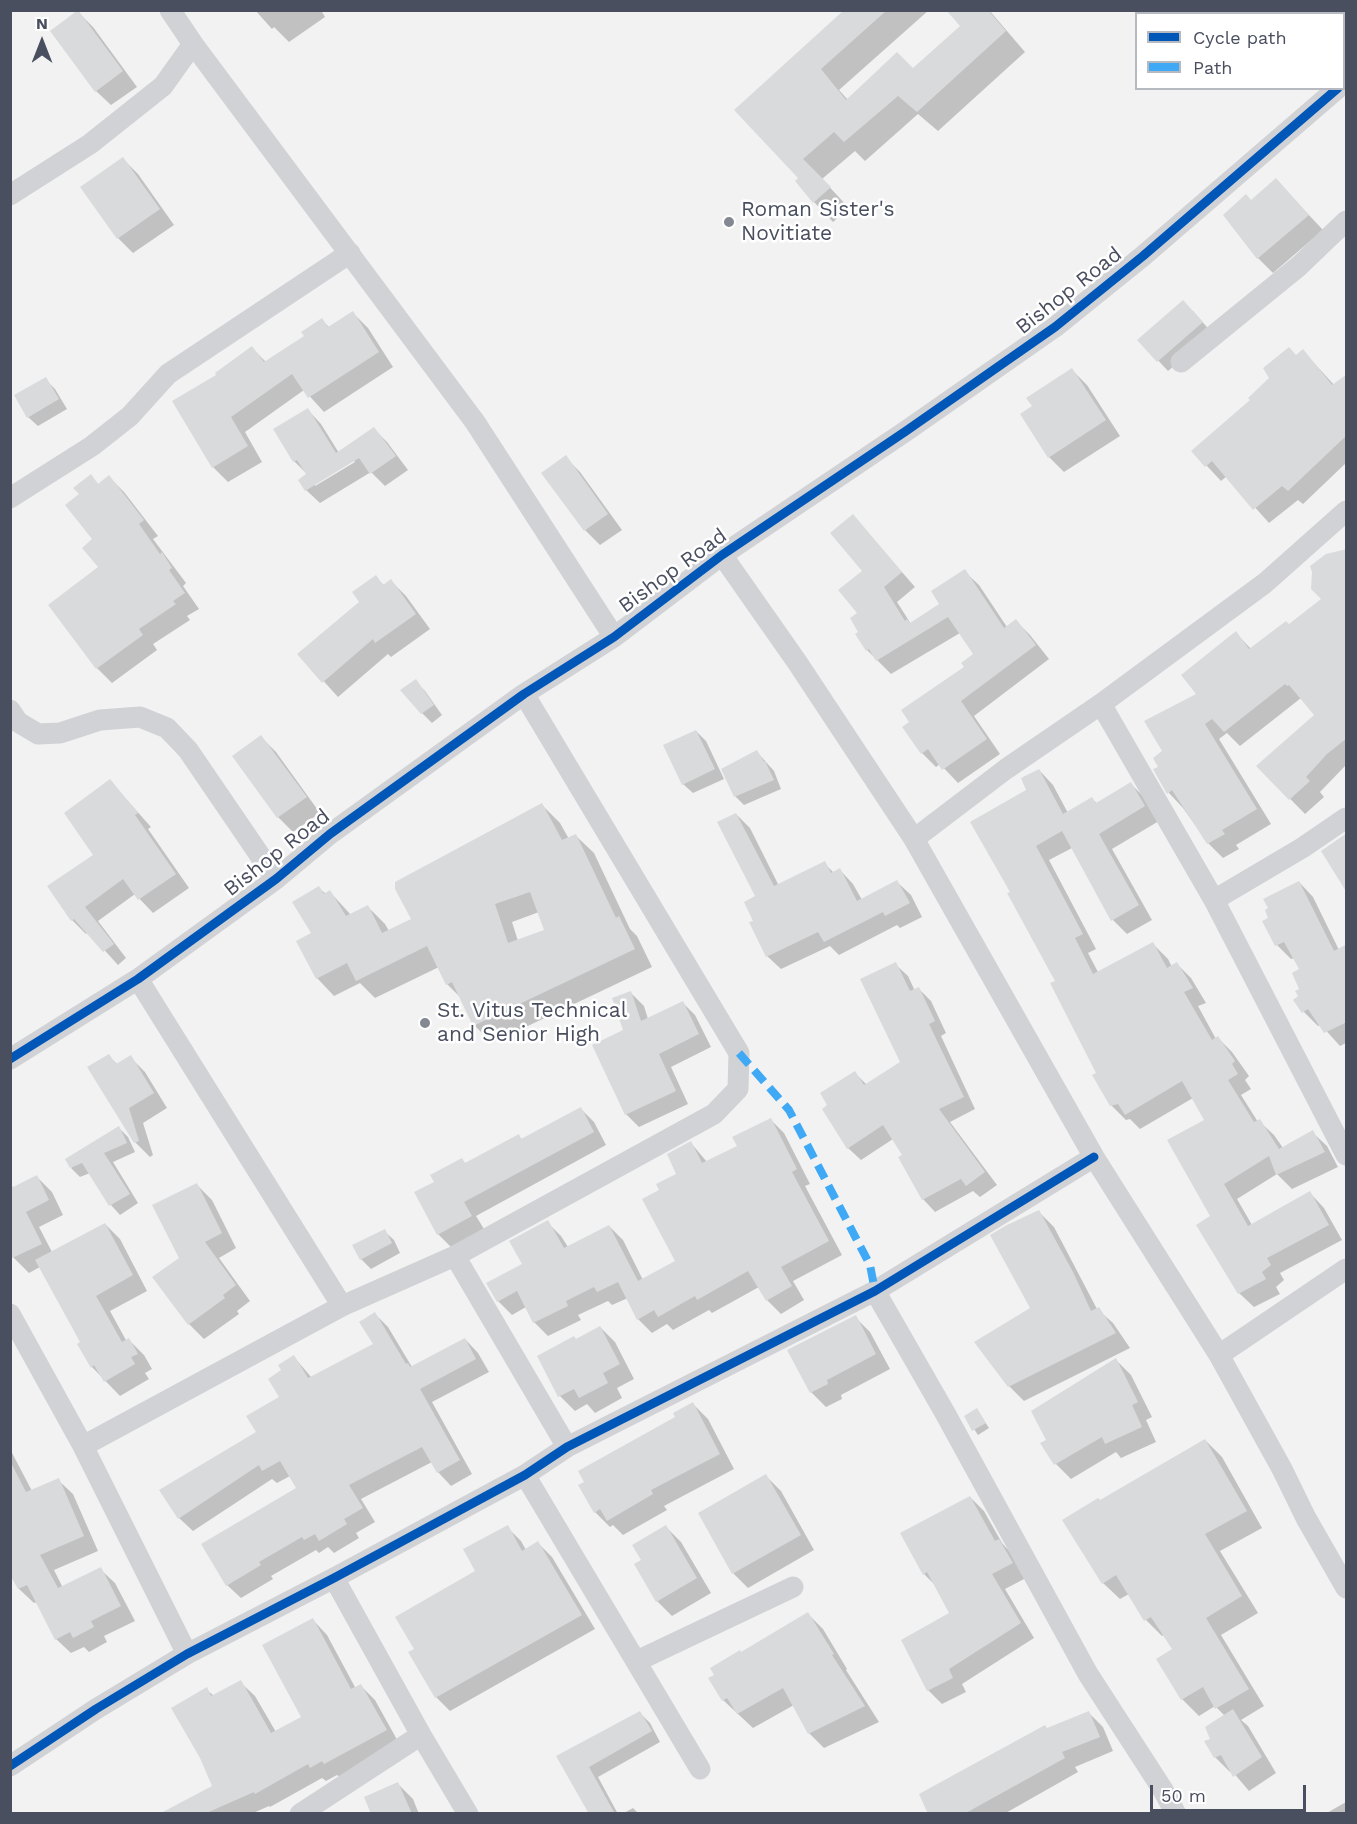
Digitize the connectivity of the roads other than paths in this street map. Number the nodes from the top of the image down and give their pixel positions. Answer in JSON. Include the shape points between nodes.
{"nodes":[{"id":1,"x":170,"y":10,"type":"edge"},
{"id":2,"x":193,"y":44,"type":"junction"},
{"id":3,"x":1336,"y":90,"type":"edge"},
{"id":4,"x":10,"y":195,"type":"edge"},
{"id":5,"x":1347,"y":221,"type":"edge"},
{"id":6,"x":350,"y":253,"type":"junction"},
{"id":7,"x":1181,"y":362,"type":"dead end"},
{"id":8,"x":10,"y":498,"type":"edge"},
{"id":9,"x":1347,"y":512,"type":"edge"},
{"id":10,"x":722,"y":555,"type":"junction"},
{"id":11,"x":614,"y":637,"type":"junction"},
{"id":12,"x":524,"y":694,"type":"junction"},
{"id":13,"x":1101,"y":704,"type":"junction"},
{"id":14,"x":10,"y":710,"type":"edge"},
{"id":15,"x":1347,"y":819,"type":"edge"},
{"id":16,"x":914,"y":839,"type":"junction"},
{"id":17,"x":276,"y":879,"type":"junction"},
{"id":18,"x":1214,"y":900,"type":"junction"},
{"id":19,"x":138,"y":979,"type":"junction"},
{"id":20,"x":10,"y":1059,"type":"edge"},
{"id":21,"x":1347,"y":1155,"type":"edge"},
{"id":22,"x":1094,"y":1157,"type":"junction"},
{"id":23,"x":454,"y":1256,"type":"junction"},
{"id":24,"x":1347,"y":1269,"type":"edge"},
{"id":25,"x":875,"y":1291,"type":"junction"},
{"id":26,"x":342,"y":1306,"type":"junction"},
{"id":27,"x":10,"y":1314,"type":"edge"},
{"id":28,"x":1219,"y":1355,"type":"junction"},
{"id":29,"x":83,"y":1446,"type":"junction"},
{"id":30,"x":567,"y":1447,"type":"junction"},
{"id":31,"x":525,"y":1475,"type":"junction"},
{"id":32,"x":333,"y":1578,"type":"junction"},
{"id":33,"x":793,"y":1587,"type":"dead end"},
{"id":34,"x":1347,"y":1588,"type":"edge"},
{"id":35,"x":187,"y":1654,"type":"junction"},
{"id":36,"x":637,"y":1661,"type":"junction"},
{"id":37,"x":421,"y":1735,"type":"junction"},
{"id":38,"x":10,"y":1766,"type":"edge"},
{"id":39,"x":700,"y":1769,"type":"dead end"},
{"id":40,"x":300,"y":1814,"type":"edge"},
{"id":41,"x":468,"y":1814,"type":"edge"},
{"id":42,"x":1176,"y":1814,"type":"edge"}],
"edges":[{"from":1,"to":2,"type":"street"},
{"from":2,"to":4,"type":"street","via":[[163,86],[90,144]]},
{"from":2,"to":6,"type":"street"},
{"from":3,"to":10,"type":"street","name":"Bishop Road","via":[[1055,327]]},
{"from":5,"to":7,"type":"street","via":[[1299,266]]},
{"from":6,"to":8,"type":"street","via":[[168,374],[130,416],[92,446]]},
{"from":6,"to":11,"type":"street","via":[[475,423]]},
{"from":9,"to":13,"type":"street","via":[[1265,583]]},
{"from":10,"to":11,"type":"street","name":"Bishop Road"},
{"from":10,"to":16,"type":"street"},
{"from":11,"to":12,"type":"street","name":"Bishop Road"},
{"from":12,"to":17,"type":"street","name":"Bishop Road","via":[[330,834]]},
{"from":12,"to":23,"type":"street","via":[[739,1053],[738,1089],[714,1114]]},
{"from":13,"to":16,"type":"street"},
{"from":13,"to":18,"type":"street"},
{"from":14,"to":17,"type":"street","via":[[18,722],[38,734],[60,733],[100,720],[140,717],[167,728],[188,750]]},
{"from":15,"to":18,"type":"street"},
{"from":16,"to":22,"type":"street"},
{"from":17,"to":19,"type":"street","name":"Bishop Road"},
{"from":18,"to":21,"type":"street"},
{"from":19,"to":20,"type":"street","name":"Bishop Road"},
{"from":19,"to":26,"type":"street"},
{"from":22,"to":25,"type":"street"},
{"from":22,"to":28,"type":"street"},
{"from":23,"to":26,"type":"street"},
{"from":23,"to":30,"type":"street"},
{"from":24,"to":28,"type":"street"},
{"from":25,"to":30,"type":"street"},
{"from":25,"to":42,"type":"street","via":[[1088,1674]]},
{"from":26,"to":29,"type":"street"},
{"from":27,"to":29,"type":"street"},
{"from":28,"to":34,"type":"street"},
{"from":29,"to":35,"type":"street"},
{"from":30,"to":31,"type":"street"},
{"from":31,"to":32,"type":"street"},
{"from":31,"to":36,"type":"street"},
{"from":32,"to":35,"type":"street"},
{"from":32,"to":37,"type":"street"},
{"from":33,"to":36,"type":"street"},
{"from":35,"to":38,"type":"street"},
{"from":36,"to":39,"type":"street"},
{"from":37,"to":40,"type":"street"},
{"from":37,"to":41,"type":"street"}]}
